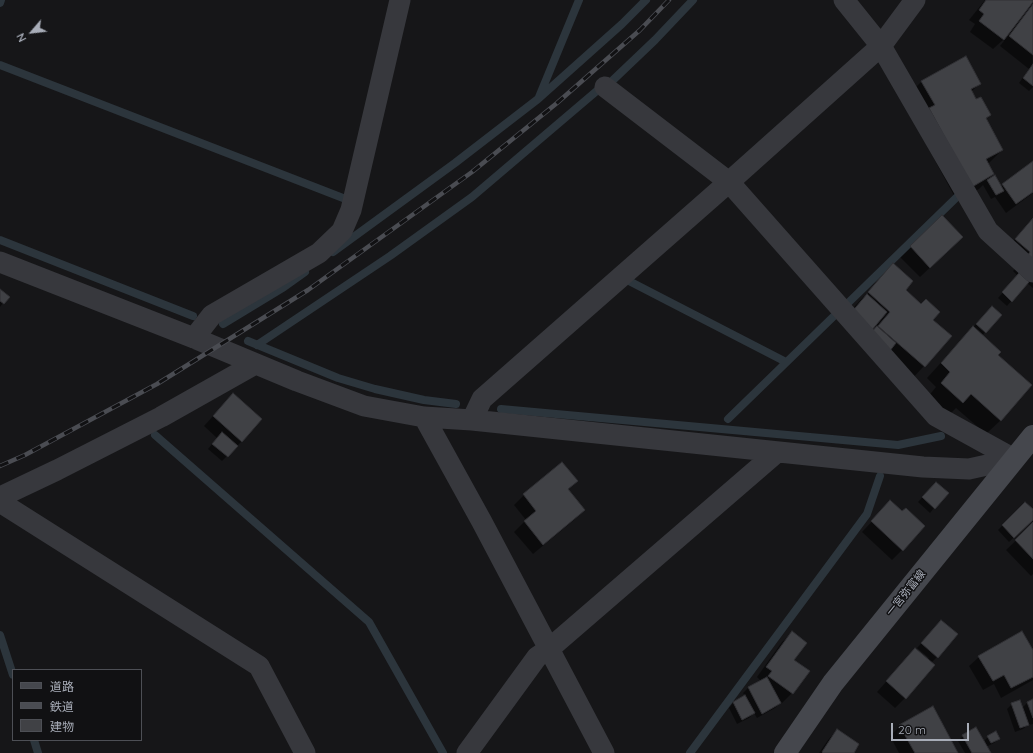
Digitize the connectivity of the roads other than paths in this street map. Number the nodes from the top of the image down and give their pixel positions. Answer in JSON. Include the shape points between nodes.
{"nodes":[{"id":1,"x":400,"y":0,"type":"edge"},
{"id":2,"x":844,"y":0,"type":"edge"},
{"id":3,"x":915,"y":0,"type":"edge"},
{"id":4,"x":881,"y":46,"type":"junction"},
{"id":5,"x":605,"y":87,"type":"dead end"},
{"id":6,"x":729,"y":182,"type":"junction"},
{"id":7,"x":0,"y":262,"type":"edge"},
{"id":8,"x":1033,"y":272,"type":"edge"},
{"id":9,"x":194,"y":338,"type":"junction"},
{"id":10,"x":254,"y":364,"type":"junction"},
{"id":11,"x":424,"y":417,"type":"junction"},
{"id":12,"x":472,"y":420,"type":"junction"},
{"id":13,"x":1033,"y":436,"type":"edge"},
{"id":14,"x":776,"y":453,"type":"junction"},
{"id":15,"x":1014,"y":460,"type":"junction"},
{"id":16,"x":0,"y":497,"type":"edge"},
{"id":17,"x":0,"y":502,"type":"edge"},
{"id":18,"x":549,"y":649,"type":"junction"},
{"id":19,"x":305,"y":753,"type":"edge"},
{"id":20,"x":467,"y":753,"type":"edge"},
{"id":21,"x":604,"y":753,"type":"edge"},
{"id":22,"x":785,"y":753,"type":"edge"}],
"edges":[{"from":1,"to":9,"type":"street","via":[[351,210],[342,231],[318,253],[212,315]]},
{"from":2,"to":4,"type":"street"},
{"from":3,"to":4,"type":"street"},
{"from":4,"to":6,"type":"street"},
{"from":4,"to":8,"type":"street","via":[[988,231]]},
{"from":5,"to":6,"type":"street"},
{"from":6,"to":12,"type":"street","via":[[482,399]]},
{"from":6,"to":15,"type":"street","via":[[936,416]]},
{"from":7,"to":9,"type":"street"},
{"from":9,"to":10,"type":"street"},
{"from":10,"to":11,"type":"street","via":[[364,406]]},
{"from":10,"to":16,"type":"street","via":[[161,417]]},
{"from":11,"to":12,"type":"street"},
{"from":11,"to":18,"type":"street"},
{"from":12,"to":14,"type":"street"},
{"from":13,"to":15,"type":"main road","name":"一宮弥富線"},
{"from":14,"to":15,"type":"street","via":[[969,469]]},
{"from":14,"to":18,"type":"street"},
{"from":15,"to":22,"type":"main road","name":"一宮弥富線","via":[[833,683]]},
{"from":17,"to":19,"type":"street","via":[[259,666]]},
{"from":18,"to":20,"type":"street","via":[[537,657]]},
{"from":18,"to":21,"type":"street"}]}
